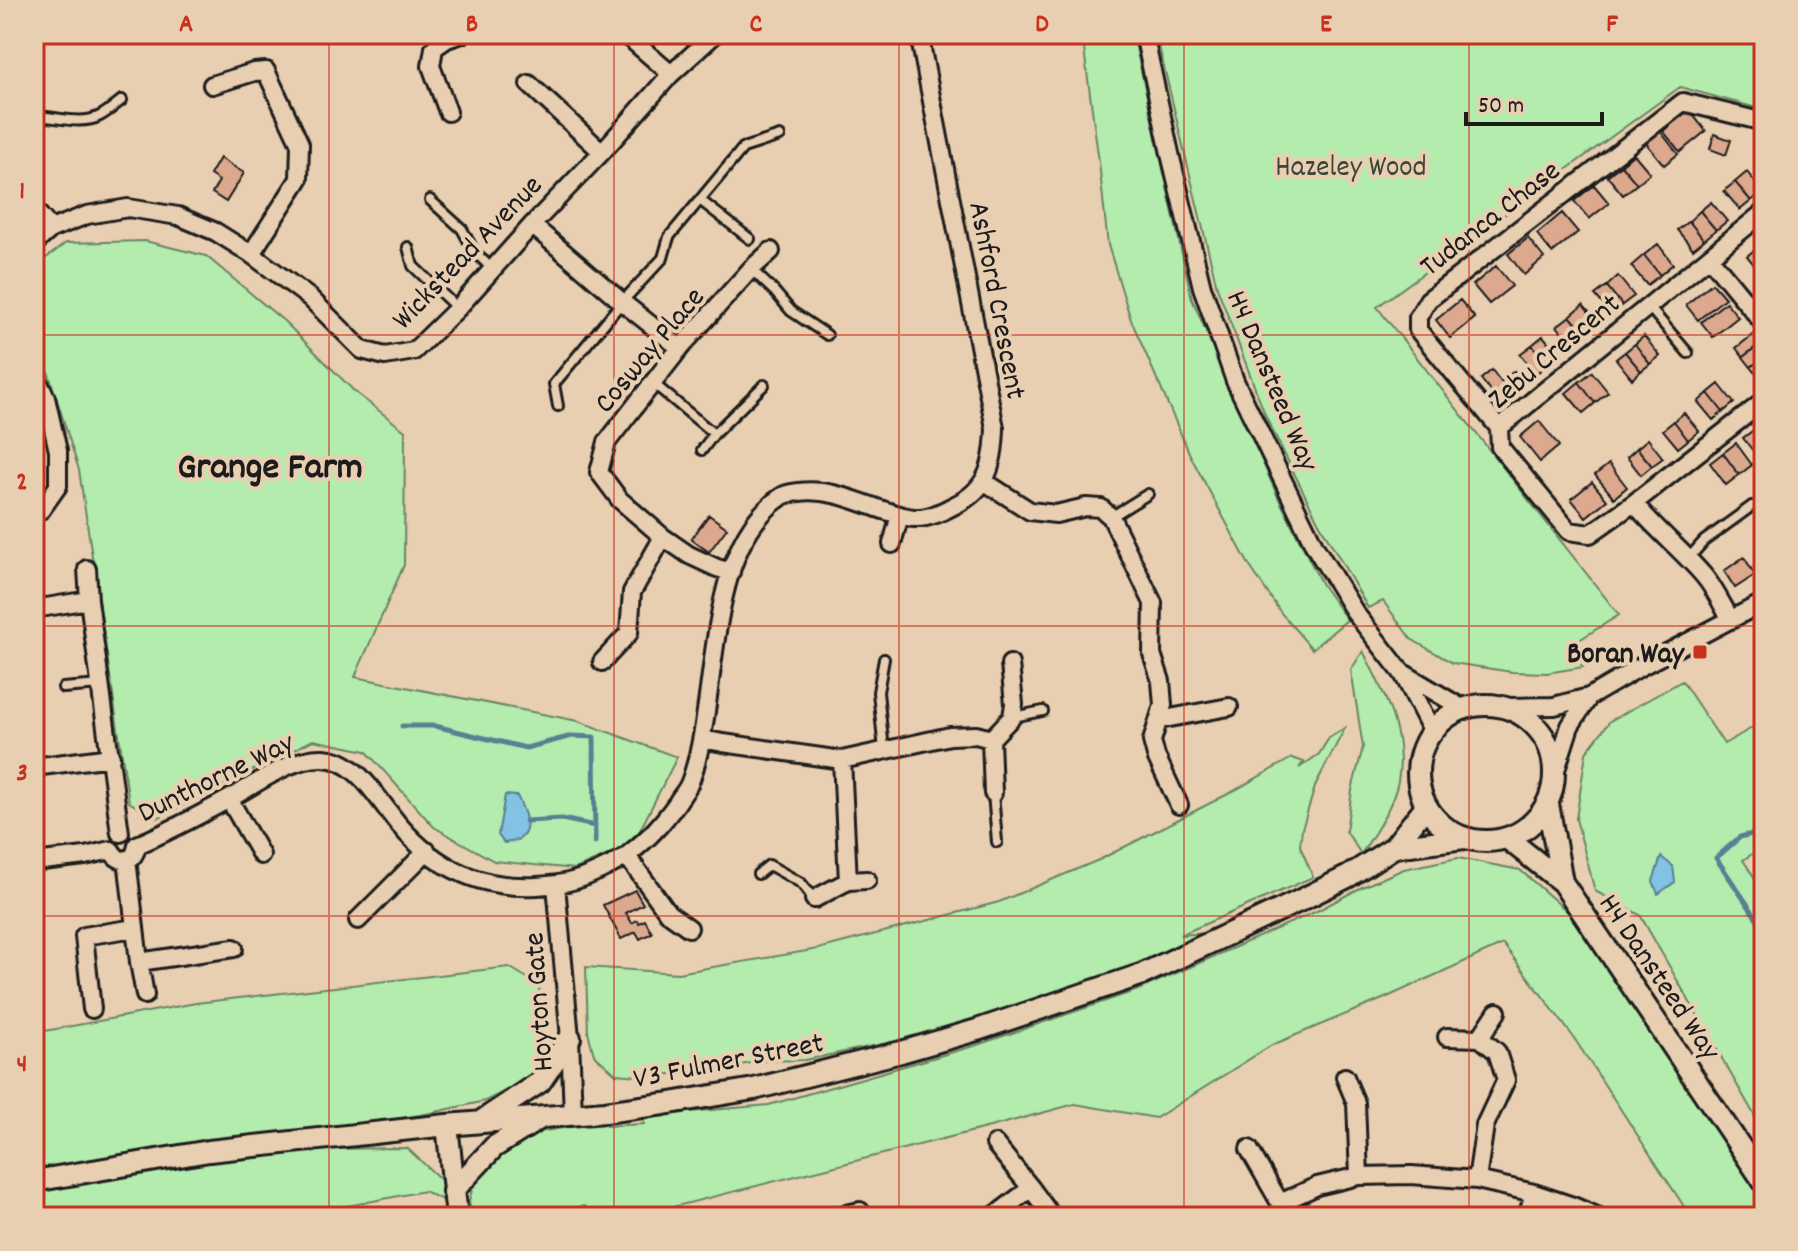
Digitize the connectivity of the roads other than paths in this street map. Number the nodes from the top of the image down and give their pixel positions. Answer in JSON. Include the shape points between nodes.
{"nodes":[{"id":1,"x":462,"y":34,"type":"edge"},
{"id":2,"x":625,"y":34,"type":"edge"},
{"id":3,"x":715,"y":34,"type":"edge"},
{"id":4,"x":919,"y":34,"type":"edge"},
{"id":5,"x":1144,"y":34,"type":"edge"},
{"id":6,"x":671,"y":74,"type":"junction"},
{"id":7,"x":529,"y":84,"type":"dead end"},
{"id":8,"x":212,"y":85,"type":"dead end"},
{"id":9,"x":122,"y":100,"type":"dead end"},
{"id":10,"x":448,"y":112,"type":"dead end"},
{"id":11,"x":34,"y":116,"type":"edge"},
{"id":12,"x":1764,"y":122,"type":"edge"},
{"id":13,"x":780,"y":136,"type":"dead end"},
{"id":14,"x":602,"y":152,"type":"junction"},
{"id":15,"x":430,"y":200,"type":"dead end"},
{"id":16,"x":700,"y":200,"type":"junction"},
{"id":17,"x":34,"y":209,"type":"edge"},
{"id":18,"x":1764,"y":212,"type":"edge"},
{"id":19,"x":532,"y":225,"type":"junction"},
{"id":20,"x":51,"y":229,"type":"junction"},
{"id":21,"x":750,"y":239,"type":"dead end"},
{"id":22,"x":34,"y":244,"type":"edge"},
{"id":23,"x":408,"y":247,"type":"dead end"},
{"id":24,"x":771,"y":251,"type":"dead end"},
{"id":25,"x":251,"y":254,"type":"junction"},
{"id":26,"x":1709,"y":257,"type":"junction"},
{"id":27,"x":493,"y":269,"type":"junction"},
{"id":28,"x":751,"y":269,"type":"junction"},
{"id":29,"x":622,"y":302,"type":"junction"},
{"id":30,"x":1649,"y":306,"type":"junction"},
{"id":31,"x":458,"y":308,"type":"junction"},
{"id":32,"x":1764,"y":324,"type":"edge"},
{"id":33,"x":827,"y":335,"type":"dead end"},
{"id":34,"x":680,"y":348,"type":"junction"},
{"id":35,"x":1688,"y":353,"type":"dead end"},
{"id":36,"x":34,"y":372,"type":"edge"},
{"id":37,"x":653,"y":383,"type":"junction"},
{"id":38,"x":764,"y":385,"type":"dead end"},
{"id":39,"x":1764,"y":401,"type":"edge"},
{"id":40,"x":558,"y":406,"type":"dead end"},
{"id":41,"x":1499,"y":428,"type":"junction"},
{"id":42,"x":714,"y":434,"type":"junction"},
{"id":43,"x":702,"y":450,"type":"dead end"},
{"id":44,"x":985,"y":482,"type":"junction"},
{"id":45,"x":1148,"y":494,"type":"dead end"},
{"id":46,"x":1634,"y":503,"type":"junction"},
{"id":47,"x":1752,"y":506,"type":"dead end"},
{"id":48,"x":34,"y":513,"type":"edge"},
{"id":49,"x":900,"y":515,"type":"junction"},
{"id":50,"x":1111,"y":517,"type":"junction"},
{"id":51,"x":663,"y":537,"type":"junction"},
{"id":52,"x":892,"y":544,"type":"dead end"},
{"id":53,"x":1688,"y":559,"type":"junction"},
{"id":54,"x":87,"y":569,"type":"dead end"},
{"id":55,"x":731,"y":572,"type":"junction"},
{"id":56,"x":89,"y":600,"type":"junction"},
{"id":57,"x":1764,"y":602,"type":"edge"},
{"id":58,"x":34,"y":609,"type":"edge"},
{"id":59,"x":1731,"y":620,"type":"junction"},
{"id":60,"x":884,"y":659,"type":"dead end"},
{"id":61,"x":602,"y":662,"type":"dead end"},
{"id":62,"x":1010,"y":664,"type":"dead end"},
{"id":63,"x":1403,"y":674,"type":"junction"},
{"id":64,"x":101,"y":684,"type":"junction"},
{"id":65,"x":63,"y":688,"type":"dead end"},
{"id":66,"x":1589,"y":697,"type":"junction"},
{"id":67,"x":1229,"y":707,"type":"dead end"},
{"id":68,"x":1507,"y":707,"type":"junction"},
{"id":69,"x":1462,"y":708,"type":"junction"},
{"id":70,"x":1043,"y":711,"type":"dead end"},
{"id":71,"x":1012,"y":717,"type":"junction"},
{"id":72,"x":1159,"y":720,"type":"junction"},
{"id":73,"x":1432,"y":731,"type":"junction"},
{"id":74,"x":702,"y":739,"type":"junction"},
{"id":75,"x":991,"y":739,"type":"junction"},
{"id":76,"x":884,"y":751,"type":"junction"},
{"id":77,"x":111,"y":757,"type":"junction"},
{"id":78,"x":842,"y":760,"type":"junction"},
{"id":79,"x":34,"y":767,"type":"edge"},
{"id":80,"x":1555,"y":773,"type":"junction"},
{"id":81,"x":993,"y":793,"type":"joint"},
{"id":82,"x":229,"y":799,"type":"junction"},
{"id":83,"x":1548,"y":804,"type":"junction"},
{"id":84,"x":1179,"y":805,"type":"dead end"},
{"id":85,"x":1426,"y":806,"type":"junction"},
{"id":86,"x":120,"y":833,"type":"junction"},
{"id":87,"x":1464,"y":838,"type":"junction"},
{"id":88,"x":1508,"y":839,"type":"junction"},
{"id":89,"x":997,"y":842,"type":"dead end"},
{"id":90,"x":137,"y":845,"type":"junction"},
{"id":91,"x":1394,"y":847,"type":"junction"},
{"id":92,"x":111,"y":850,"type":"junction"},
{"id":93,"x":427,"y":851,"type":"junction"},
{"id":94,"x":261,"y":855,"type":"dead end"},
{"id":95,"x":627,"y":856,"type":"junction"},
{"id":96,"x":127,"y":859,"type":"junction"},
{"id":97,"x":34,"y":862,"type":"edge"},
{"id":98,"x":758,"y":874,"type":"dead end"},
{"id":99,"x":867,"y":880,"type":"dead end"},
{"id":100,"x":848,"y":881,"type":"junction"},
{"id":101,"x":1562,"y":882,"type":"junction"},
{"id":102,"x":556,"y":885,"type":"junction"},
{"id":103,"x":814,"y":899,"type":"joint"},
{"id":104,"x":358,"y":920,"type":"dead end"},
{"id":105,"x":135,"y":928,"type":"junction"},
{"id":106,"x":689,"y":928,"type":"dead end"},
{"id":107,"x":84,"y":936,"type":"junction"},
{"id":108,"x":65,"y":937,"type":"dead end"},
{"id":109,"x":234,"y":948,"type":"dead end"},
{"id":110,"x":139,"y":962,"type":"junction"},
{"id":111,"x":145,"y":995,"type":"dead end"},
{"id":112,"x":92,"y":1009,"type":"dead end"},
{"id":113,"x":1497,"y":1012,"type":"dead end"},
{"id":114,"x":1447,"y":1037,"type":"dead end"},
{"id":115,"x":570,"y":1038,"type":"junction"},
{"id":116,"x":1480,"y":1038,"type":"junction"},
{"id":117,"x":1345,"y":1077,"type":"dead end"},
{"id":118,"x":573,"y":1115,"type":"junction"},
{"id":119,"x":542,"y":1117,"type":"junction"},
{"id":120,"x":480,"y":1122,"type":"junction"},
{"id":121,"x":447,"y":1125,"type":"junction"},
{"id":122,"x":995,"y":1144,"type":"dead end"},
{"id":123,"x":1249,"y":1149,"type":"dead end"},
{"id":124,"x":1359,"y":1176,"type":"junction"},
{"id":125,"x":1477,"y":1180,"type":"junction"},
{"id":126,"x":34,"y":1181,"type":"edge"},
{"id":127,"x":1764,"y":1182,"type":"edge"},
{"id":128,"x":1031,"y":1188,"type":"junction"},
{"id":129,"x":453,"y":1191,"type":"junction"},
{"id":130,"x":1534,"y":1193,"type":"junction"},
{"id":131,"x":860,"y":1211,"type":"dead end"},
{"id":132,"x":457,"y":1217,"type":"edge"},
{"id":133,"x":833,"y":1217,"type":"edge"},
{"id":134,"x":993,"y":1217,"type":"edge"},
{"id":135,"x":1052,"y":1217,"type":"edge"},
{"id":136,"x":1527,"y":1217,"type":"edge"},
{"id":137,"x":1599,"y":1217,"type":"edge"}],
"edges":[{"from":1,"to":10,"type":"street","via":[[434,48],[431,66]]},
{"from":2,"to":6,"type":"street"},
{"from":3,"to":6,"type":"street","name":"Wickstead Avenue"},
{"from":4,"to":44,"type":"street","name":"Ashford Crescent","via":[[995,428],[994,457]]},
{"from":5,"to":63,"type":"street","name":"H4 Dansteed Way","via":[[1202,287],[1235,381],[1315,547],[1356,614]]},
{"from":6,"to":14,"type":"street","name":"Wickstead Avenue"},
{"from":7,"to":14,"type":"street"},
{"from":8,"to":25,"type":"street","via":[[266,71],[300,144],[299,179]]},
{"from":9,"to":11,"type":"lane","via":[[102,116],[81,121]]},
{"from":12,"to":41,"type":"street","name":"Tudanca Chase","via":[[1683,102],[1428,300],[1418,317],[1418,330]]},
{"from":13,"to":16,"type":"lane","via":[[743,148]]},
{"from":14,"to":19,"type":"street","name":"Wickstead Avenue"},
{"from":15,"to":27,"type":"lane","via":[[462,229]]},
{"from":16,"to":21,"type":"lane"},
{"from":16,"to":29,"type":"lane","via":[[669,237],[663,258]]},
{"from":17,"to":20,"type":"street"},
{"from":18,"to":26,"type":"street","name":"Zebu Crescent"},
{"from":19,"to":27,"type":"street","name":"Wickstead Avenue"},
{"from":19,"to":29,"type":"street"},
{"from":20,"to":22,"type":"street"},
{"from":20,"to":25,"type":"street","name":"Wickstead Avenue","via":[[87,215],[128,208],[178,216]]},
{"from":23,"to":31,"type":"lane","via":[[413,266]]},
{"from":24,"to":28,"type":"street","name":"Cosway Place"},
{"from":25,"to":31,"type":"street","name":"Wickstead Avenue","via":[[310,298],[362,350],[385,356],[414,351]]},
{"from":26,"to":30,"type":"street","name":"Zebu Crescent"},
{"from":26,"to":32,"type":"street"},
{"from":27,"to":31,"type":"street","name":"Wickstead Avenue"},
{"from":28,"to":33,"type":"lane","via":[[791,311]]},
{"from":28,"to":34,"type":"street","name":"Cosway Place"},
{"from":29,"to":34,"type":"street"},
{"from":29,"to":40,"type":"lane","via":[[554,384]]},
{"from":30,"to":35,"type":"lane"},
{"from":30,"to":41,"type":"street","name":"Zebu Crescent"},
{"from":34,"to":37,"type":"street","name":"Cosway Place"},
{"from":36,"to":48,"type":"street","via":[[58,451],[58,486]]},
{"from":37,"to":42,"type":"lane"},
{"from":37,"to":51,"type":"street","name":"Cosway Place","via":[[607,442],[599,472],[620,500]]},
{"from":38,"to":42,"type":"lane"},
{"from":39,"to":46,"type":"street","name":"Zebu Crescent"},
{"from":41,"to":46,"type":"street","name":"Zebu Crescent","via":[[1500,447],[1569,531],[1590,534]]},
{"from":42,"to":43,"type":"lane"},
{"from":44,"to":49,"type":"street","via":[[963,502],[938,514]]},
{"from":44,"to":50,"type":"street","via":[[1030,511],[1056,514],[1101,508]]},
{"from":45,"to":50,"type":"lane"},
{"from":46,"to":53,"type":"street"},
{"from":47,"to":53,"type":"lane"},
{"from":49,"to":52,"type":"street"},
{"from":49,"to":55,"type":"street","via":[[834,493],[784,494],[761,513],[740,545]]},
{"from":50,"to":72,"type":"street","via":[[1153,603],[1152,654],[1163,705]]},
{"from":51,"to":55,"type":"street","name":"Cosway Place","via":[[689,555]]},
{"from":51,"to":61,"type":"street","via":[[632,592],[629,633]]},
{"from":53,"to":59,"type":"street"},
{"from":54,"to":56,"type":"street"},
{"from":55,"to":74,"type":"street"},
{"from":56,"to":58,"type":"street"},
{"from":56,"to":64,"type":"street"},
{"from":57,"to":59,"type":"street"},
{"from":59,"to":66,"type":"street"},
{"from":60,"to":76,"type":"lane","via":[[878,692]]},
{"from":62,"to":71,"type":"street"},
{"from":63,"to":69,"type":"street","name":"H4 Dansteed Way"},
{"from":63,"to":73,"type":"street","name":"H4 Dansteed Way"},
{"from":64,"to":65,"type":"lane"},
{"from":64,"to":77,"type":"street"},
{"from":66,"to":68,"type":"street","via":[[1554,706]]},
{"from":66,"to":80,"type":"street","via":[[1570,726]]},
{"from":67,"to":72,"type":"street"},
{"from":68,"to":69,"type":"street"},
{"from":68,"to":80,"type":"street","via":[[1523,715],[1547,740]]},
{"from":69,"to":73,"type":"street"},
{"from":70,"to":71,"type":"lane"},
{"from":71,"to":75,"type":"street"},
{"from":72,"to":84,"type":"street","via":[[1152,741]]},
{"from":73,"to":85,"type":"street","via":[[1417,776]]},
{"from":74,"to":78,"type":"street"},
{"from":74,"to":95,"type":"street","via":[[689,785],[660,827]]},
{"from":75,"to":76,"type":"street","via":[[950,736]]},
{"from":75,"to":81,"type":"street"},
{"from":76,"to":78,"type":"street"},
{"from":77,"to":79,"type":"street"},
{"from":77,"to":86,"type":"street"},
{"from":78,"to":100,"type":"street"},
{"from":80,"to":83,"type":"street"},
{"from":81,"to":89,"type":"lane"},
{"from":82,"to":90,"type":"street","name":"Dunthorne Way"},
{"from":82,"to":93,"type":"street","name":"Dunthorne Way","via":[[301,759],[342,762]]},
{"from":82,"to":94,"type":"street"},
{"from":83,"to":88,"type":"street","via":[[1538,819]]},
{"from":83,"to":101,"type":"street","name":"H4 Dansteed Way"},
{"from":85,"to":87,"type":"street","via":[[1449,831]]},
{"from":85,"to":91,"type":"street","name":"V3 Fulmer Street"},
{"from":86,"to":90,"type":"street","name":"Dunthorne Way","via":[[130,834]]},
{"from":86,"to":92,"type":"street","name":"Dunthorne Way","via":[[112,839]]},
{"from":87,"to":88,"type":"street"},
{"from":87,"to":91,"type":"street","name":"V3 Fulmer Street"},
{"from":88,"to":101,"type":"street","name":"H4 Dansteed Way"},
{"from":90,"to":96,"type":"street","name":"Dunthorne Way"},
{"from":91,"to":118,"type":"street","name":"V3 Fulmer Street","via":[[1349,876],[1143,974],[977,1030],[754,1089]]},
{"from":92,"to":96,"type":"street","name":"Dunthorne Way","via":[[117,858]]},
{"from":92,"to":97,"type":"street","name":"Dunthorne Way"},
{"from":93,"to":102,"type":"street","name":"Dunthorne Way","via":[[476,880],[515,887]]},
{"from":93,"to":104,"type":"street"},
{"from":95,"to":102,"type":"street","via":[[582,879]]},
{"from":95,"to":106,"type":"street","via":[[668,913]]},
{"from":96,"to":105,"type":"street"},
{"from":98,"to":103,"type":"lane","via":[[769,865],[801,883]]},
{"from":99,"to":100,"type":"street"},
{"from":100,"to":103,"type":"street"},
{"from":101,"to":127,"type":"street","name":"H4 Dansteed Way"},
{"from":102,"to":115,"type":"street","name":"Hoyton Gate"},
{"from":105,"to":107,"type":"street"},
{"from":105,"to":110,"type":"street"},
{"from":107,"to":108,"type":"street"},
{"from":107,"to":112,"type":"street"},
{"from":109,"to":110,"type":"street"},
{"from":110,"to":111,"type":"street"},
{"from":113,"to":116,"type":"street"},
{"from":114,"to":116,"type":"street"},
{"from":115,"to":118,"type":"street","name":"Hoyton Gate"},
{"from":115,"to":120,"type":"street","via":[[540,1082]]},
{"from":116,"to":125,"type":"street","via":[[1497,1052],[1506,1080],[1485,1125]]},
{"from":117,"to":124,"type":"street","via":[[1356,1103]]},
{"from":118,"to":119,"type":"street","name":"V3 Fulmer Street"},
{"from":119,"to":120,"type":"street","name":"V3 Fulmer Street"},
{"from":119,"to":129,"type":"street","via":[[494,1147]]},
{"from":120,"to":121,"type":"street","name":"V3 Fulmer Street"},
{"from":121,"to":126,"type":"street","name":"V3 Fulmer Street","via":[[209,1151]]},
{"from":121,"to":129,"type":"street"},
{"from":122,"to":128,"type":"street"},
{"from":123,"to":124,"type":"street","via":[[1280,1203],[1317,1186]]},
{"from":124,"to":125,"type":"street"},
{"from":125,"to":130,"type":"street"},
{"from":128,"to":134,"type":"street"},
{"from":128,"to":135,"type":"street"},
{"from":129,"to":132,"type":"street"},
{"from":130,"to":136,"type":"street"},
{"from":130,"to":137,"type":"street"},
{"from":131,"to":133,"type":"street"}]}
